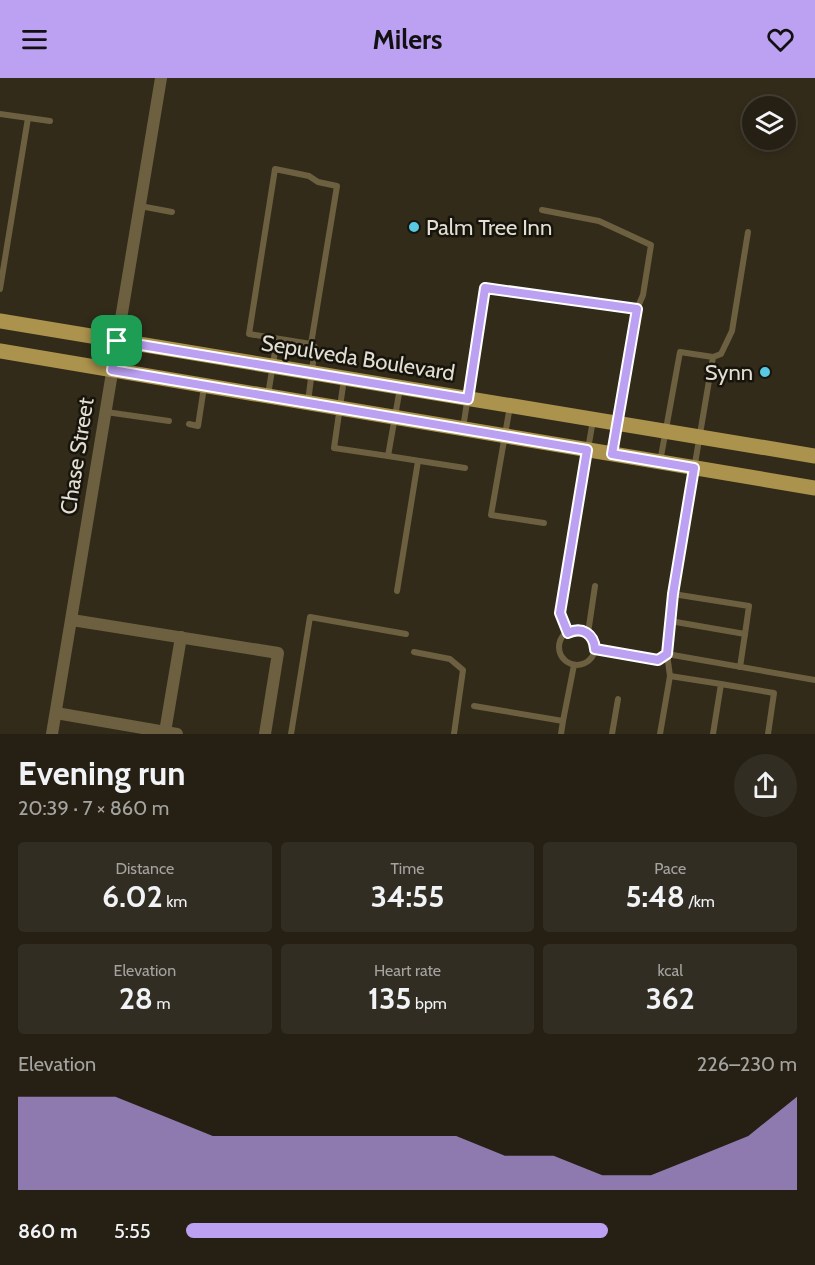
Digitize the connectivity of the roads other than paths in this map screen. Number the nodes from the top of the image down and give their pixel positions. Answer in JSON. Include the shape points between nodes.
{"nodes":[{"id":1,"x":161,"y":78,"type":"edge"},
{"id":2,"x":0,"y":114,"type":"edge"},
{"id":3,"x":28,"y":118,"type":"junction"},
{"id":4,"x":50,"y":121,"type":"dead end"},
{"id":5,"x":139,"y":206,"type":"junction"},
{"id":6,"x":542,"y":210,"type":"dead end"},
{"id":7,"x":172,"y":212,"type":"dead end"},
{"id":8,"x":748,"y":232,"type":"dead end"},
{"id":9,"x":0,"y":289,"type":"edge"},
{"id":10,"x":637,"y":309,"type":"junction"},
{"id":11,"x":0,"y":321,"type":"edge"},
{"id":12,"x":277,"y":339,"type":"junction"},
{"id":13,"x":117,"y":341,"type":"junction"},
{"id":14,"x":311,"y":344,"type":"junction"},
{"id":15,"x":0,"y":351,"type":"edge"},
{"id":16,"x":713,"y":357,"type":"junction"},
{"id":17,"x":274,"y":367,"type":"junction"},
{"id":18,"x":112,"y":370,"type":"junction"},
{"id":19,"x":312,"y":373,"type":"junction"},
{"id":20,"x":345,"y":378,"type":"junction"},
{"id":21,"x":204,"y":385,"type":"junction"},
{"id":22,"x":400,"y":387,"type":"junction"},
{"id":23,"x":268,"y":396,"type":"junction"},
{"id":24,"x":468,"y":399,"type":"junction"},
{"id":25,"x":308,"y":402,"type":"junction"},
{"id":26,"x":510,"y":405,"type":"junction"},
{"id":27,"x":340,"y":408,"type":"junction"},
{"id":28,"x":106,"y":412,"type":"junction"},
{"id":29,"x":394,"y":417,"type":"junction"},
{"id":30,"x":593,"y":419,"type":"junction"},
{"id":31,"x":169,"y":421,"type":"dead end"},
{"id":32,"x":618,"y":423,"type":"junction"},
{"id":33,"x":189,"y":424,"type":"dead end"},
{"id":34,"x":463,"y":429,"type":"junction"},
{"id":35,"x":666,"y":431,"type":"junction"},
{"id":36,"x":505,"y":436,"type":"junction"},
{"id":37,"x":700,"y":436,"type":"junction"},
{"id":38,"x":587,"y":450,"type":"junction"},
{"id":39,"x":612,"y":454,"type":"junction"},
{"id":40,"x":388,"y":456,"type":"junction"},
{"id":41,"x":815,"y":456,"type":"edge"},
{"id":42,"x":418,"y":461,"type":"junction"},
{"id":43,"x":660,"y":462,"type":"junction"},
{"id":44,"x":465,"y":468,"type":"dead end"},
{"id":45,"x":694,"y":468,"type":"junction"},
{"id":46,"x":815,"y":488,"type":"edge"},
{"id":47,"x":544,"y":523,"type":"dead end"},
{"id":48,"x":595,"y":586,"type":"dead end"},
{"id":49,"x":397,"y":591,"type":"dead end"},
{"id":50,"x":673,"y":594,"type":"junction"},
{"id":51,"x":72,"y":620,"type":"junction"},
{"id":52,"x":670,"y":621,"type":"junction"},
{"id":53,"x":568,"y":633,"type":"junction"},
{"id":54,"x":588,"y":633,"type":"junction"},
{"id":55,"x":406,"y":634,"type":"dead end"},
{"id":56,"x":745,"y":634,"type":"junction"},
{"id":57,"x":181,"y":637,"type":"junction"},
{"id":58,"x":595,"y":649,"type":"junction"},
{"id":59,"x":414,"y":652,"type":"dead end"},
{"id":60,"x":667,"y":654,"type":"junction"},
{"id":61,"x":574,"y":665,"type":"junction"},
{"id":62,"x":740,"y":667,"type":"junction"},
{"id":63,"x":670,"y":676,"type":"junction"},
{"id":64,"x":815,"y":680,"type":"edge"},
{"id":65,"x":721,"y":684,"type":"junction"},
{"id":66,"x":618,"y":699,"type":"dead end"},
{"id":67,"x":474,"y":706,"type":"dead end"},
{"id":68,"x":56,"y":713,"type":"junction"},
{"id":69,"x":563,"y":721,"type":"junction"},
{"id":70,"x":171,"y":733,"type":"edge"},
{"id":71,"x":52,"y":734,"type":"edge"},
{"id":72,"x":265,"y":734,"type":"edge"},
{"id":73,"x":291,"y":734,"type":"edge"},
{"id":74,"x":454,"y":734,"type":"edge"},
{"id":75,"x":561,"y":734,"type":"edge"},
{"id":76,"x":612,"y":734,"type":"edge"},
{"id":77,"x":660,"y":734,"type":"edge"},
{"id":78,"x":713,"y":734,"type":"edge"},
{"id":79,"x":768,"y":734,"type":"edge"}],
"edges":[{"from":1,"to":5,"type":"street","name":"Chase Street"},
{"from":2,"to":3,"type":"lane"},
{"from":3,"to":4,"type":"lane"},
{"from":3,"to":9,"type":"lane"},
{"from":5,"to":7,"type":"lane"},
{"from":5,"to":13,"type":"street","name":"Chase Street"},
{"from":6,"to":10,"type":"lane","via":[[599,221],[651,245]]},
{"from":8,"to":16,"type":"lane","via":[[732,331],[721,354]]},
{"from":10,"to":24,"type":"lane","via":[[485,288]]},
{"from":10,"to":32,"type":"lane"},
{"from":11,"to":13,"type":"main road","name":"Sepulveda Boulevard"},
{"from":12,"to":14,"type":"lane"},
{"from":12,"to":14,"type":"lane","via":[[249,334],[275,169],[337,186]]},
{"from":12,"to":17,"type":"lane"},
{"from":13,"to":17,"type":"main road","name":"Sepulveda Boulevard"},
{"from":13,"to":18,"type":"street","name":"Chase Street"},
{"from":14,"to":19,"type":"lane","via":[[315,348]]},
{"from":15,"to":18,"type":"main road"},
{"from":16,"to":35,"type":"lane","via":[[680,352]]},
{"from":16,"to":37,"type":"lane"},
{"from":17,"to":19,"type":"main road","name":"Sepulveda Boulevard"},
{"from":17,"to":23,"type":"lane"},
{"from":18,"to":21,"type":"main road"},
{"from":18,"to":28,"type":"street","name":"Chase Street"},
{"from":19,"to":20,"type":"main road","name":"Sepulveda Boulevard"},
{"from":19,"to":25,"type":"lane"},
{"from":20,"to":22,"type":"main road","name":"Sepulveda Boulevard"},
{"from":20,"to":27,"type":"lane"},
{"from":21,"to":23,"type":"main road"},
{"from":21,"to":33,"type":"lane","via":[[198,426]]},
{"from":22,"to":24,"type":"main road","name":"Sepulveda Boulevard"},
{"from":22,"to":29,"type":"lane"},
{"from":23,"to":25,"type":"main road"},
{"from":24,"to":26,"type":"main road","name":"Sepulveda Boulevard"},
{"from":24,"to":34,"type":"lane"},
{"from":25,"to":27,"type":"main road"},
{"from":26,"to":30,"type":"main road","name":"Sepulveda Boulevard"},
{"from":26,"to":36,"type":"lane"},
{"from":27,"to":29,"type":"main road"},
{"from":27,"to":40,"type":"lane","via":[[334,448]]},
{"from":28,"to":31,"type":"lane"},
{"from":28,"to":51,"type":"street","name":"Chase Street"},
{"from":29,"to":34,"type":"main road"},
{"from":29,"to":40,"type":"lane"},
{"from":30,"to":32,"type":"main road","name":"Sepulveda Boulevard"},
{"from":30,"to":38,"type":"lane"},
{"from":32,"to":35,"type":"main road","name":"Sepulveda Boulevard"},
{"from":32,"to":39,"type":"lane"},
{"from":34,"to":36,"type":"main road"},
{"from":35,"to":37,"type":"main road","name":"Sepulveda Boulevard"},
{"from":35,"to":43,"type":"lane"},
{"from":36,"to":38,"type":"main road"},
{"from":36,"to":47,"type":"lane","via":[[491,515]]},
{"from":37,"to":41,"type":"main road","name":"Sepulveda Boulevard"},
{"from":37,"to":45,"type":"lane"},
{"from":38,"to":39,"type":"main road"},
{"from":38,"to":53,"type":"lane","via":[[560,613]]},
{"from":39,"to":43,"type":"main road"},
{"from":40,"to":42,"type":"lane"},
{"from":42,"to":44,"type":"lane"},
{"from":42,"to":49,"type":"lane"},
{"from":43,"to":45,"type":"main road"},
{"from":45,"to":46,"type":"main road"},
{"from":45,"to":50,"type":"lane"},
{"from":48,"to":54,"type":"lane"},
{"from":50,"to":52,"type":"lane"},
{"from":50,"to":56,"type":"lane","via":[[749,606]]},
{"from":51,"to":57,"type":"street"},
{"from":51,"to":68,"type":"street","name":"Chase Street"},
{"from":52,"to":56,"type":"lane"},
{"from":52,"to":60,"type":"lane"},
{"from":53,"to":54,"type":"lane"},
{"from":53,"to":61,"type":"lane","via":[[562,639],[560,651]]},
{"from":54,"to":58,"type":"lane"},
{"from":55,"to":73,"type":"lane","via":[[310,617]]},
{"from":56,"to":62,"type":"lane"},
{"from":57,"to":70,"type":"street"},
{"from":57,"to":72,"type":"street","via":[[278,653]]},
{"from":58,"to":60,"type":"lane","via":[[658,660]]},
{"from":58,"to":61,"type":"lane","via":[[586,663]]},
{"from":59,"to":74,"type":"lane","via":[[450,659],[463,670]]},
{"from":60,"to":62,"type":"lane"},
{"from":60,"to":63,"type":"lane"},
{"from":61,"to":69,"type":"lane"},
{"from":62,"to":64,"type":"lane"},
{"from":63,"to":65,"type":"lane"},
{"from":63,"to":77,"type":"lane"},
{"from":65,"to":78,"type":"lane"},
{"from":65,"to":79,"type":"lane","via":[[774,693]]},
{"from":66,"to":76,"type":"lane"},
{"from":67,"to":69,"type":"lane"},
{"from":68,"to":70,"type":"street"},
{"from":68,"to":71,"type":"street","name":"Chase Street"},
{"from":69,"to":75,"type":"lane"}]}
